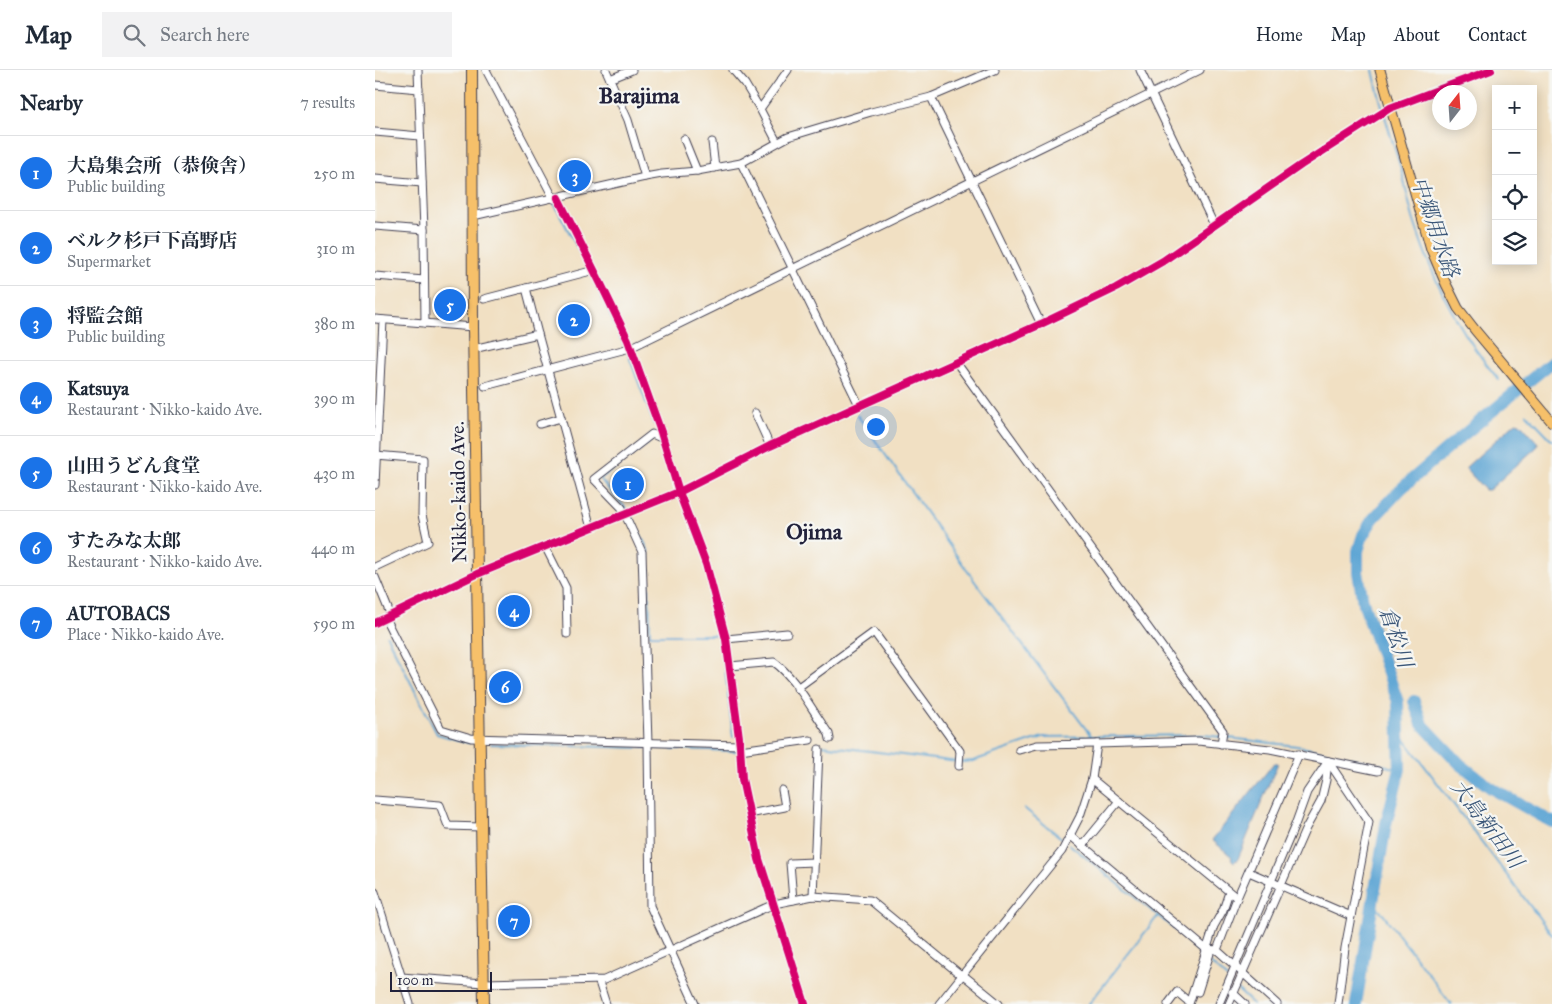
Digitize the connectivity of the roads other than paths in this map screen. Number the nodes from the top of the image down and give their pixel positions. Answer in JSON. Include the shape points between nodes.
{"nodes":[{"id":1,"x":418,"y":70,"type":"edge"},
{"id":2,"x":472,"y":70,"type":"edge"},
{"id":3,"x":486,"y":70,"type":"edge"},
{"id":4,"x":606,"y":70,"type":"edge"},
{"id":5,"x":632,"y":70,"type":"edge"},
{"id":6,"x":733,"y":70,"type":"edge"},
{"id":7,"x":788,"y":70,"type":"edge"},
{"id":8,"x":995,"y":70,"type":"edge"},
{"id":9,"x":1139,"y":70,"type":"edge"},
{"id":10,"x":1200,"y":70,"type":"edge"},
{"id":11,"x":1380,"y":70,"type":"edge"},
{"id":12,"x":1491,"y":70,"type":"edge"},
{"id":13,"x":610,"y":79,"type":"junction"},
{"id":14,"x":375,"y":85,"type":"edge"},
{"id":15,"x":419,"y":88,"type":"junction"},
{"id":16,"x":1151,"y":94,"type":"junction"},
{"id":17,"x":931,"y":97,"type":"junction"},
{"id":18,"x":1390,"y":108,"type":"junction"},
{"id":19,"x":760,"y":109,"type":"junction"},
{"id":20,"x":375,"y":132,"type":"edge"},
{"id":21,"x":420,"y":136,"type":"junction"},
{"id":22,"x":684,"y":139,"type":"dead end"},
{"id":23,"x":713,"y":142,"type":"dead end"},
{"id":24,"x":777,"y":142,"type":"junction"},
{"id":25,"x":741,"y":163,"type":"junction"},
{"id":26,"x":715,"y":168,"type":"junction"},
{"id":27,"x":697,"y":171,"type":"junction"},
{"id":28,"x":645,"y":177,"type":"junction"},
{"id":29,"x":375,"y":179,"type":"edge"},
{"id":30,"x":973,"y":181,"type":"junction"},
{"id":31,"x":422,"y":183,"type":"junction"},
{"id":32,"x":556,"y":198,"type":"junction"},
{"id":33,"x":473,"y":216,"type":"junction"},
{"id":34,"x":1214,"y":225,"type":"junction"},
{"id":35,"x":375,"y":226,"type":"edge"},
{"id":36,"x":424,"y":230,"type":"junction"},
{"id":37,"x":792,"y":269,"type":"junction"},
{"id":38,"x":587,"y":272,"type":"dead end"},
{"id":39,"x":375,"y":276,"type":"edge"},
{"id":40,"x":424,"y":280,"type":"junction"},
{"id":41,"x":526,"y":288,"type":"junction"},
{"id":42,"x":484,"y":299,"type":"dead end"},
{"id":43,"x":379,"y":320,"type":"edge"},
{"id":44,"x":425,"y":323,"type":"junction"},
{"id":45,"x":1041,"y":324,"type":"junction"},
{"id":46,"x":473,"y":327,"type":"junction"},
{"id":47,"x":539,"y":334,"type":"junction"},
{"id":48,"x":630,"y":348,"type":"junction"},
{"id":49,"x":473,"y":349,"type":"junction"},
{"id":50,"x":956,"y":362,"type":"junction"},
{"id":51,"x":377,"y":368,"type":"edge"},
{"id":52,"x":547,"y":369,"type":"junction"},
{"id":53,"x":485,"y":386,"type":"dead end"},
{"id":54,"x":859,"y":405,"type":"junction"},
{"id":55,"x":376,"y":412,"type":"edge"},
{"id":56,"x":755,"y":413,"type":"dead end"},
{"id":57,"x":561,"y":418,"type":"junction"},
{"id":58,"x":1552,"y":422,"type":"edge"},
{"id":59,"x":540,"y":424,"type":"dead end"},
{"id":60,"x":663,"y":439,"type":"junction"},
{"id":61,"x":770,"y":446,"type":"junction"},
{"id":62,"x":376,"y":455,"type":"edge"},
{"id":63,"x":375,"y":485,"type":"edge"},
{"id":64,"x":679,"y":492,"type":"junction"},
{"id":65,"x":625,"y":514,"type":"junction"},
{"id":66,"x":591,"y":528,"type":"junction"},
{"id":67,"x":545,"y":546,"type":"junction"},
{"id":68,"x":375,"y":567,"type":"edge"},
{"id":69,"x":477,"y":574,"type":"junction"},
{"id":70,"x":375,"y":577,"type":"edge"},
{"id":71,"x":388,"y":617,"type":"junction"},
{"id":72,"x":376,"y":624,"type":"edge"},
{"id":73,"x":787,"y":633,"type":"dead end"},
{"id":74,"x":567,"y":634,"type":"dead end"},
{"id":75,"x":726,"y":639,"type":"junction"},
{"id":76,"x":730,"y":666,"type":"junction"},
{"id":77,"x":797,"y":688,"type":"junction"},
{"id":78,"x":480,"y":738,"type":"junction"},
{"id":79,"x":830,"y":739,"type":"dead end"},
{"id":80,"x":810,"y":740,"type":"dead end"},
{"id":81,"x":647,"y":743,"type":"junction"},
{"id":82,"x":1097,"y":744,"type":"junction"},
{"id":83,"x":1221,"y":744,"type":"junction"},
{"id":84,"x":740,"y":747,"type":"junction"},
{"id":85,"x":819,"y":749,"type":"dead end"},
{"id":86,"x":1019,"y":750,"type":"dead end"},
{"id":87,"x":1299,"y":754,"type":"junction"},
{"id":88,"x":1328,"y":761,"type":"junction"},
{"id":89,"x":959,"y":766,"type":"dead end"},
{"id":90,"x":1378,"y":771,"type":"dead end"},
{"id":91,"x":1091,"y":779,"type":"junction"},
{"id":92,"x":782,"y":790,"type":"dead end"},
{"id":93,"x":375,"y":800,"type":"edge"},
{"id":94,"x":1119,"y":801,"type":"junction"},
{"id":95,"x":749,"y":814,"type":"junction"},
{"id":96,"x":481,"y":826,"type":"junction"},
{"id":97,"x":1071,"y":836,"type":"junction"},
{"id":98,"x":1082,"y":846,"type":"junction"},
{"id":99,"x":814,"y":862,"type":"junction"},
{"id":100,"x":1249,"y":872,"type":"junction"},
{"id":101,"x":1271,"y":881,"type":"junction"},
{"id":102,"x":1281,"y":886,"type":"junction"},
{"id":103,"x":375,"y":892,"type":"edge"},
{"id":104,"x":1229,"y":892,"type":"junction"},
{"id":105,"x":813,"y":896,"type":"junction"},
{"id":106,"x":1237,"y":898,"type":"junction"},
{"id":107,"x":793,"y":900,"type":"junction"},
{"id":108,"x":774,"y":904,"type":"junction"},
{"id":109,"x":1351,"y":916,"type":"junction"},
{"id":110,"x":670,"y":950,"type":"junction"},
{"id":111,"x":1212,"y":950,"type":"junction"},
{"id":112,"x":1234,"y":965,"type":"junction"},
{"id":113,"x":1243,"y":972,"type":"junction"},
{"id":114,"x":961,"y":974,"type":"junction"},
{"id":115,"x":401,"y":977,"type":"junction"},
{"id":116,"x":599,"y":982,"type":"junction"},
{"id":117,"x":484,"y":983,"type":"junction"},
{"id":118,"x":1225,"y":987,"type":"junction"},
{"id":119,"x":1234,"y":994,"type":"junction"},
{"id":120,"x":804,"y":1001,"type":"edge"},
{"id":121,"x":1190,"y":1003,"type":"edge"},
{"id":122,"x":409,"y":1004,"type":"edge"},
{"id":123,"x":484,"y":1004,"type":"edge"},
{"id":124,"x":605,"y":1004,"type":"edge"},
{"id":125,"x":695,"y":1004,"type":"edge"},
{"id":126,"x":811,"y":1004,"type":"edge"},
{"id":127,"x":939,"y":1004,"type":"edge"},
{"id":128,"x":999,"y":1004,"type":"edge"},
{"id":129,"x":1168,"y":1004,"type":"edge"},
{"id":130,"x":1219,"y":1004,"type":"edge"},
{"id":131,"x":1229,"y":1004,"type":"edge"},
{"id":132,"x":1245,"y":1004,"type":"edge"},
{"id":133,"x":1277,"y":1004,"type":"edge"},
{"id":134,"x":1338,"y":1004,"type":"edge"}],
"edges":[{"from":1,"to":15,"type":"street"},
{"from":2,"to":33,"type":"highway","name":"Nikko-kaido Ave."},
{"from":3,"to":32,"type":"street"},
{"from":4,"to":13,"type":"street"},
{"from":5,"to":13,"type":"street"},
{"from":6,"to":19,"type":"street"},
{"from":7,"to":19,"type":"street"},
{"from":8,"to":17,"type":"street"},
{"from":9,"to":16,"type":"street"},
{"from":10,"to":16,"type":"street"},
{"from":11,"to":18,"type":"main road"},
{"from":12,"to":18,"type":"street"},
{"from":13,"to":28,"type":"street","via":[[628,120]]},
{"from":14,"to":15,"type":"street"},
{"from":15,"to":21,"type":"street"},
{"from":16,"to":30,"type":"street"},
{"from":16,"to":34,"type":"street"},
{"from":17,"to":24,"type":"street"},
{"from":17,"to":30,"type":"street"},
{"from":18,"to":34,"type":"street"},
{"from":18,"to":58,"type":"main road","via":[[1431,250],[1458,308]]},
{"from":19,"to":24,"type":"street"},
{"from":20,"to":21,"type":"street"},
{"from":21,"to":31,"type":"street"},
{"from":22,"to":27,"type":"street"},
{"from":23,"to":26,"type":"street"},
{"from":24,"to":25,"type":"street"},
{"from":25,"to":26,"type":"street"},
{"from":25,"to":37,"type":"street"},
{"from":26,"to":27,"type":"street"},
{"from":27,"to":28,"type":"street"},
{"from":28,"to":32,"type":"street"},
{"from":29,"to":31,"type":"street"},
{"from":30,"to":37,"type":"street"},
{"from":30,"to":45,"type":"street"},
{"from":31,"to":36,"type":"street"},
{"from":32,"to":33,"type":"street"},
{"from":32,"to":48,"type":"street"},
{"from":33,"to":46,"type":"highway","name":"Nikko-kaido Ave."},
{"from":34,"to":45,"type":"street","via":[[1163,262]]},
{"from":35,"to":36,"type":"street"},
{"from":36,"to":40,"type":"street"},
{"from":37,"to":48,"type":"street"},
{"from":37,"to":54,"type":"street"},
{"from":38,"to":41,"type":"street"},
{"from":39,"to":40,"type":"street"},
{"from":40,"to":44,"type":"street"},
{"from":41,"to":42,"type":"street"},
{"from":41,"to":47,"type":"street"},
{"from":43,"to":44,"type":"street"},
{"from":43,"to":51,"type":"street"},
{"from":44,"to":46,"type":"street"},
{"from":45,"to":50,"type":"street"},
{"from":46,"to":49,"type":"highway","name":"Nikko-kaido Ave."},
{"from":47,"to":49,"type":"street"},
{"from":47,"to":52,"type":"street"},
{"from":48,"to":52,"type":"street"},
{"from":48,"to":60,"type":"street"},
{"from":49,"to":69,"type":"highway","name":"Nikko-kaido Ave."},
{"from":50,"to":54,"type":"street"},
{"from":50,"to":83,"type":"street","via":[[1223,731]]},
{"from":51,"to":55,"type":"street"},
{"from":52,"to":53,"type":"street"},
{"from":52,"to":57,"type":"street"},
{"from":54,"to":61,"type":"street"},
{"from":55,"to":62,"type":"street"},
{"from":56,"to":61,"type":"street"},
{"from":57,"to":59,"type":"street"},
{"from":57,"to":66,"type":"street"},
{"from":60,"to":64,"type":"street"},
{"from":60,"to":65,"type":"street","via":[[652,434],[594,479]]},
{"from":61,"to":64,"type":"street"},
{"from":62,"to":63,"type":"street"},
{"from":62,"to":68,"type":"street","via":[[423,459],[421,515],[428,542]]},
{"from":64,"to":65,"type":"street"},
{"from":64,"to":75,"type":"street","via":[[706,564]]},
{"from":65,"to":66,"type":"street"},
{"from":65,"to":81,"type":"street","via":[[642,552]]},
{"from":66,"to":67,"type":"street"},
{"from":67,"to":69,"type":"street"},
{"from":67,"to":74,"type":"street","via":[[566,588]]},
{"from":69,"to":71,"type":"street"},
{"from":69,"to":78,"type":"highway","name":"Nikko-kaido Ave."},
{"from":70,"to":71,"type":"street"},
{"from":71,"to":72,"type":"street"},
{"from":71,"to":78,"type":"street","via":[[441,730]]},
{"from":73,"to":75,"type":"street"},
{"from":75,"to":76,"type":"street"},
{"from":76,"to":77,"type":"street","via":[[774,662]]},
{"from":76,"to":84,"type":"street"},
{"from":77,"to":79,"type":"street"},
{"from":77,"to":89,"type":"street","via":[[874,632],[960,751]]},
{"from":78,"to":81,"type":"street"},
{"from":78,"to":96,"type":"highway","name":"Nikko-kaido Ave."},
{"from":80,"to":84,"type":"street"},
{"from":81,"to":84,"type":"street"},
{"from":81,"to":110,"type":"street","via":[[650,906]]},
{"from":82,"to":83,"type":"street","via":[[1198,741]]},
{"from":82,"to":86,"type":"street","via":[[1037,745]]},
{"from":82,"to":91,"type":"street"},
{"from":83,"to":87,"type":"street"},
{"from":84,"to":95,"type":"street"},
{"from":85,"to":99,"type":"street"},
{"from":87,"to":88,"type":"street"},
{"from":87,"to":100,"type":"street"},
{"from":88,"to":90,"type":"street"},
{"from":88,"to":101,"type":"street","via":[[1307,792]]},
{"from":88,"to":102,"type":"street","via":[[1321,801]]},
{"from":88,"to":109,"type":"street","via":[[1369,822]]},
{"from":91,"to":94,"type":"street"},
{"from":91,"to":97,"type":"street"},
{"from":92,"to":95,"type":"street","via":[[785,806]]},
{"from":93,"to":96,"type":"street","via":[[440,805],[448,826]]},
{"from":94,"to":98,"type":"street"},
{"from":94,"to":104,"type":"street"},
{"from":95,"to":108,"type":"street"},
{"from":96,"to":117,"type":"highway","name":"Nikko-kaido Ave."},
{"from":97,"to":98,"type":"street"},
{"from":97,"to":114,"type":"street"},
{"from":98,"to":111,"type":"street"},
{"from":99,"to":105,"type":"street"},
{"from":99,"to":107,"type":"street","via":[[790,862]]},
{"from":100,"to":101,"type":"street"},
{"from":100,"to":106,"type":"street"},
{"from":101,"to":102,"type":"street"},
{"from":101,"to":112,"type":"street"},
{"from":102,"to":109,"type":"street"},
{"from":102,"to":113,"type":"street"},
{"from":103,"to":115,"type":"street"},
{"from":104,"to":106,"type":"street"},
{"from":104,"to":111,"type":"street","via":[[1214,926]]},
{"from":105,"to":107,"type":"street"},
{"from":105,"to":114,"type":"street","via":[[870,900]]},
{"from":106,"to":111,"type":"street"},
{"from":107,"to":108,"type":"street"},
{"from":108,"to":110,"type":"street"},
{"from":108,"to":120,"type":"street"},
{"from":109,"to":134,"type":"street"},
{"from":110,"to":116,"type":"street"},
{"from":110,"to":125,"type":"street"},
{"from":111,"to":112,"type":"street"},
{"from":111,"to":121,"type":"street"},
{"from":112,"to":113,"type":"street"},
{"from":112,"to":118,"type":"street"},
{"from":113,"to":119,"type":"street"},
{"from":113,"to":133,"type":"street"},
{"from":114,"to":127,"type":"street"},
{"from":114,"to":128,"type":"street"},
{"from":115,"to":117,"type":"street"},
{"from":115,"to":122,"type":"street"},
{"from":116,"to":117,"type":"street"},
{"from":116,"to":124,"type":"street"},
{"from":117,"to":123,"type":"highway","name":"Nikko-kaido Ave."},
{"from":118,"to":119,"type":"street"},
{"from":118,"to":130,"type":"street"},
{"from":119,"to":131,"type":"street"},
{"from":119,"to":132,"type":"street"},
{"from":120,"to":126,"type":"street"},
{"from":121,"to":129,"type":"street","via":[[1177,992]]}]}
